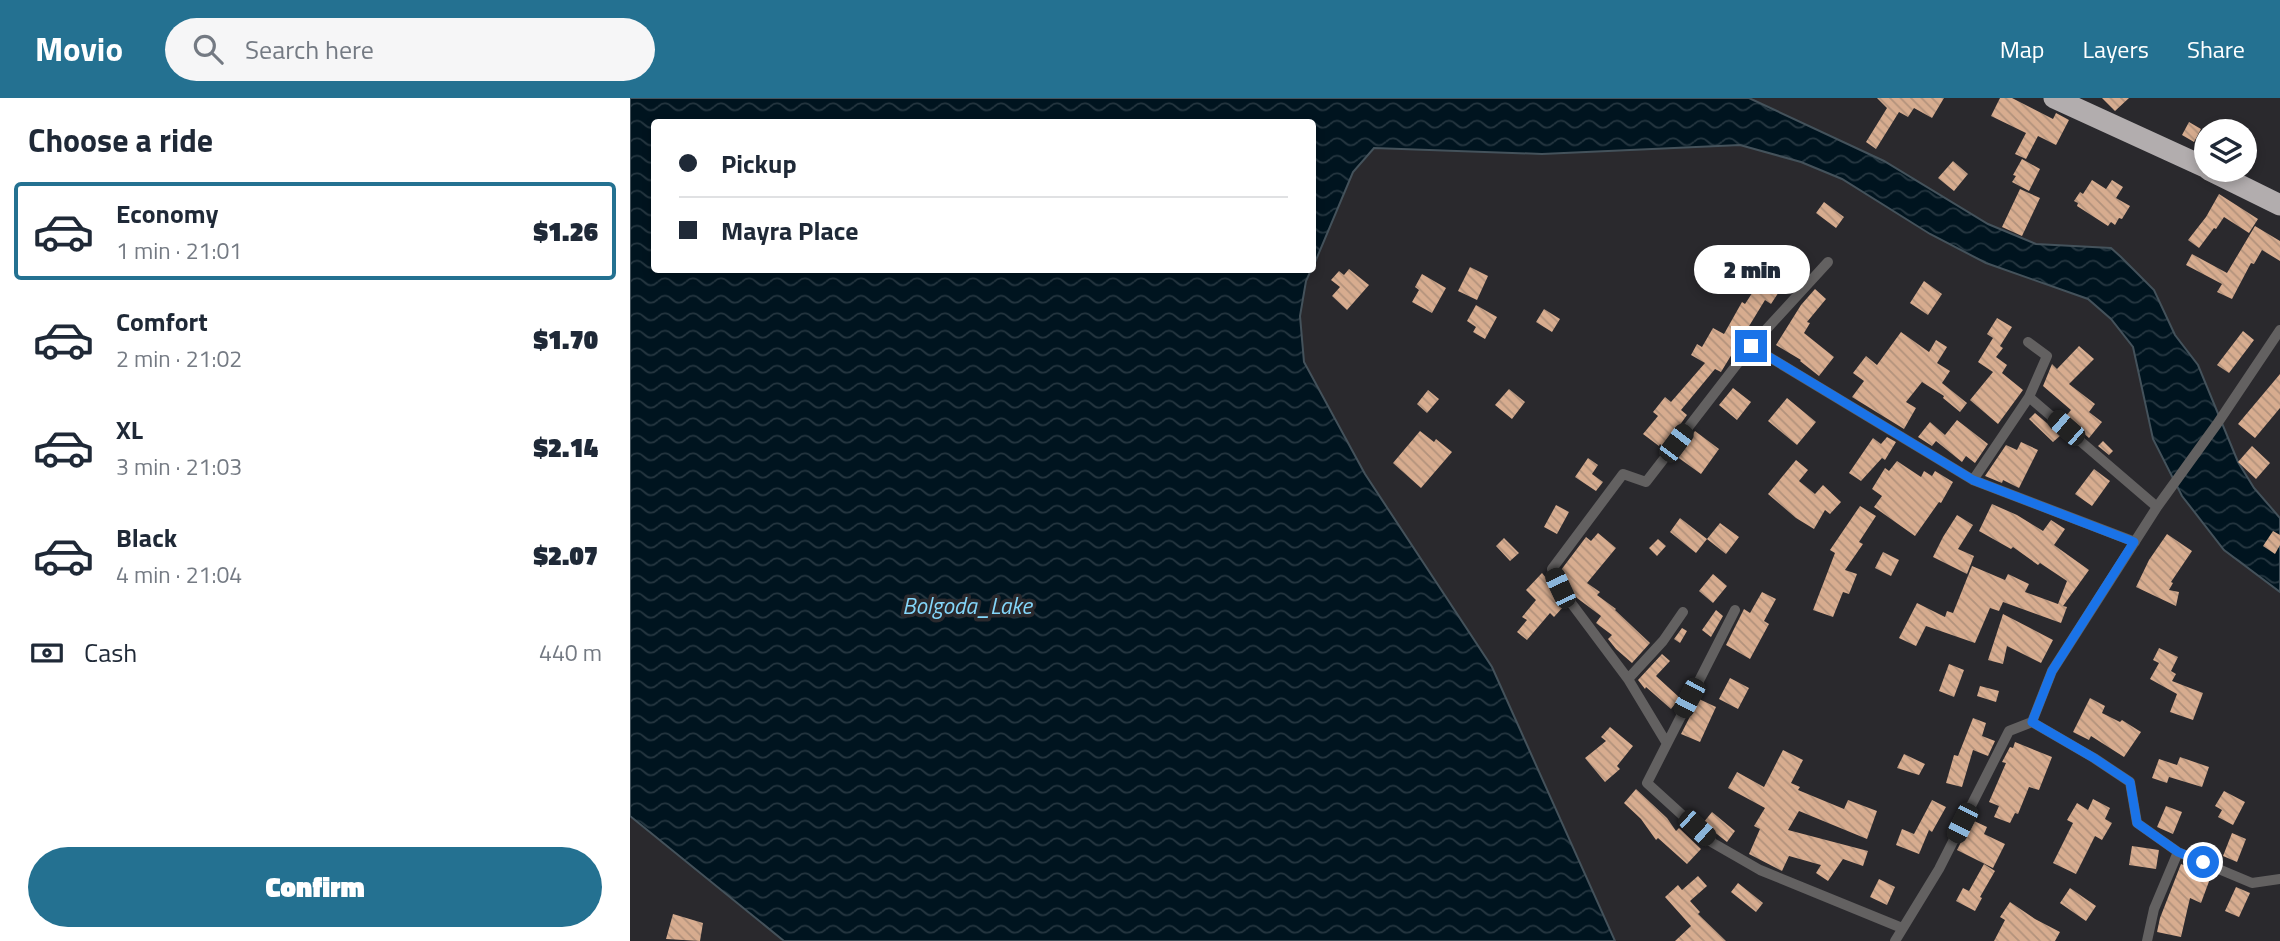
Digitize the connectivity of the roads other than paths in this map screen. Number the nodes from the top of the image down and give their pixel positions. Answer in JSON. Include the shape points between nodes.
{"nodes":[{"id":1,"x":2067,"y":100,"type":"edge"},
{"id":2,"x":2194,"y":162,"type":"edge"},
{"id":3,"x":2234,"y":182,"type":"edge"},
{"id":4,"x":2280,"y":205,"type":"edge"},
{"id":5,"x":1828,"y":262,"type":"dead end"},
{"id":6,"x":2280,"y":330,"type":"edge"},
{"id":7,"x":2028,"y":342,"type":"dead end"},
{"id":8,"x":1751,"y":346,"type":"junction"},
{"id":9,"x":2029,"y":397,"type":"junction"},
{"id":10,"x":1973,"y":480,"type":"junction"},
{"id":11,"x":2159,"y":505,"type":"junction"},
{"id":12,"x":2134,"y":542,"type":"junction"},
{"id":13,"x":1735,"y":610,"type":"dead end"},
{"id":14,"x":1683,"y":611,"type":"dead end"},
{"id":15,"x":1628,"y":679,"type":"junction"},
{"id":16,"x":2032,"y":722,"type":"junction"},
{"id":17,"x":1666,"y":743,"type":"junction"},
{"id":18,"x":2178,"y":852,"type":"junction"},
{"id":19,"x":2280,"y":879,"type":"edge"},
{"id":20,"x":1902,"y":928,"type":"junction"},
{"id":21,"x":1895,"y":941,"type":"edge"},
{"id":22,"x":2147,"y":941,"type":"edge"}],
"edges":[{"from":1,"to":2,"type":"highway"},
{"from":3,"to":4,"type":"highway"},
{"from":5,"to":8,"type":"street"},
{"from":6,"to":11,"type":"street"},
{"from":7,"to":9,"type":"street","via":[[2047,356]]},
{"from":8,"to":10,"type":"street"},
{"from":8,"to":15,"type":"street","via":[[1646,482],[1623,474],[1552,569],[1560,588]]},
{"from":9,"to":10,"type":"street"},
{"from":9,"to":11,"type":"street"},
{"from":10,"to":12,"type":"street"},
{"from":11,"to":12,"type":"street"},
{"from":12,"to":16,"type":"street","via":[[2052,671]]},
{"from":13,"to":17,"type":"street"},
{"from":14,"to":15,"type":"street"},
{"from":15,"to":17,"type":"street"},
{"from":16,"to":18,"type":"street","via":[[2130,782],[2137,823]]},
{"from":16,"to":20,"type":"street","via":[[2009,731],[1939,869]]},
{"from":17,"to":20,"type":"street","via":[[1647,783],[1713,844],[1760,870]]},
{"from":18,"to":19,"type":"street","via":[[2252,883]]},
{"from":18,"to":22,"type":"street","via":[[2154,909]]},
{"from":20,"to":21,"type":"street"}]}
